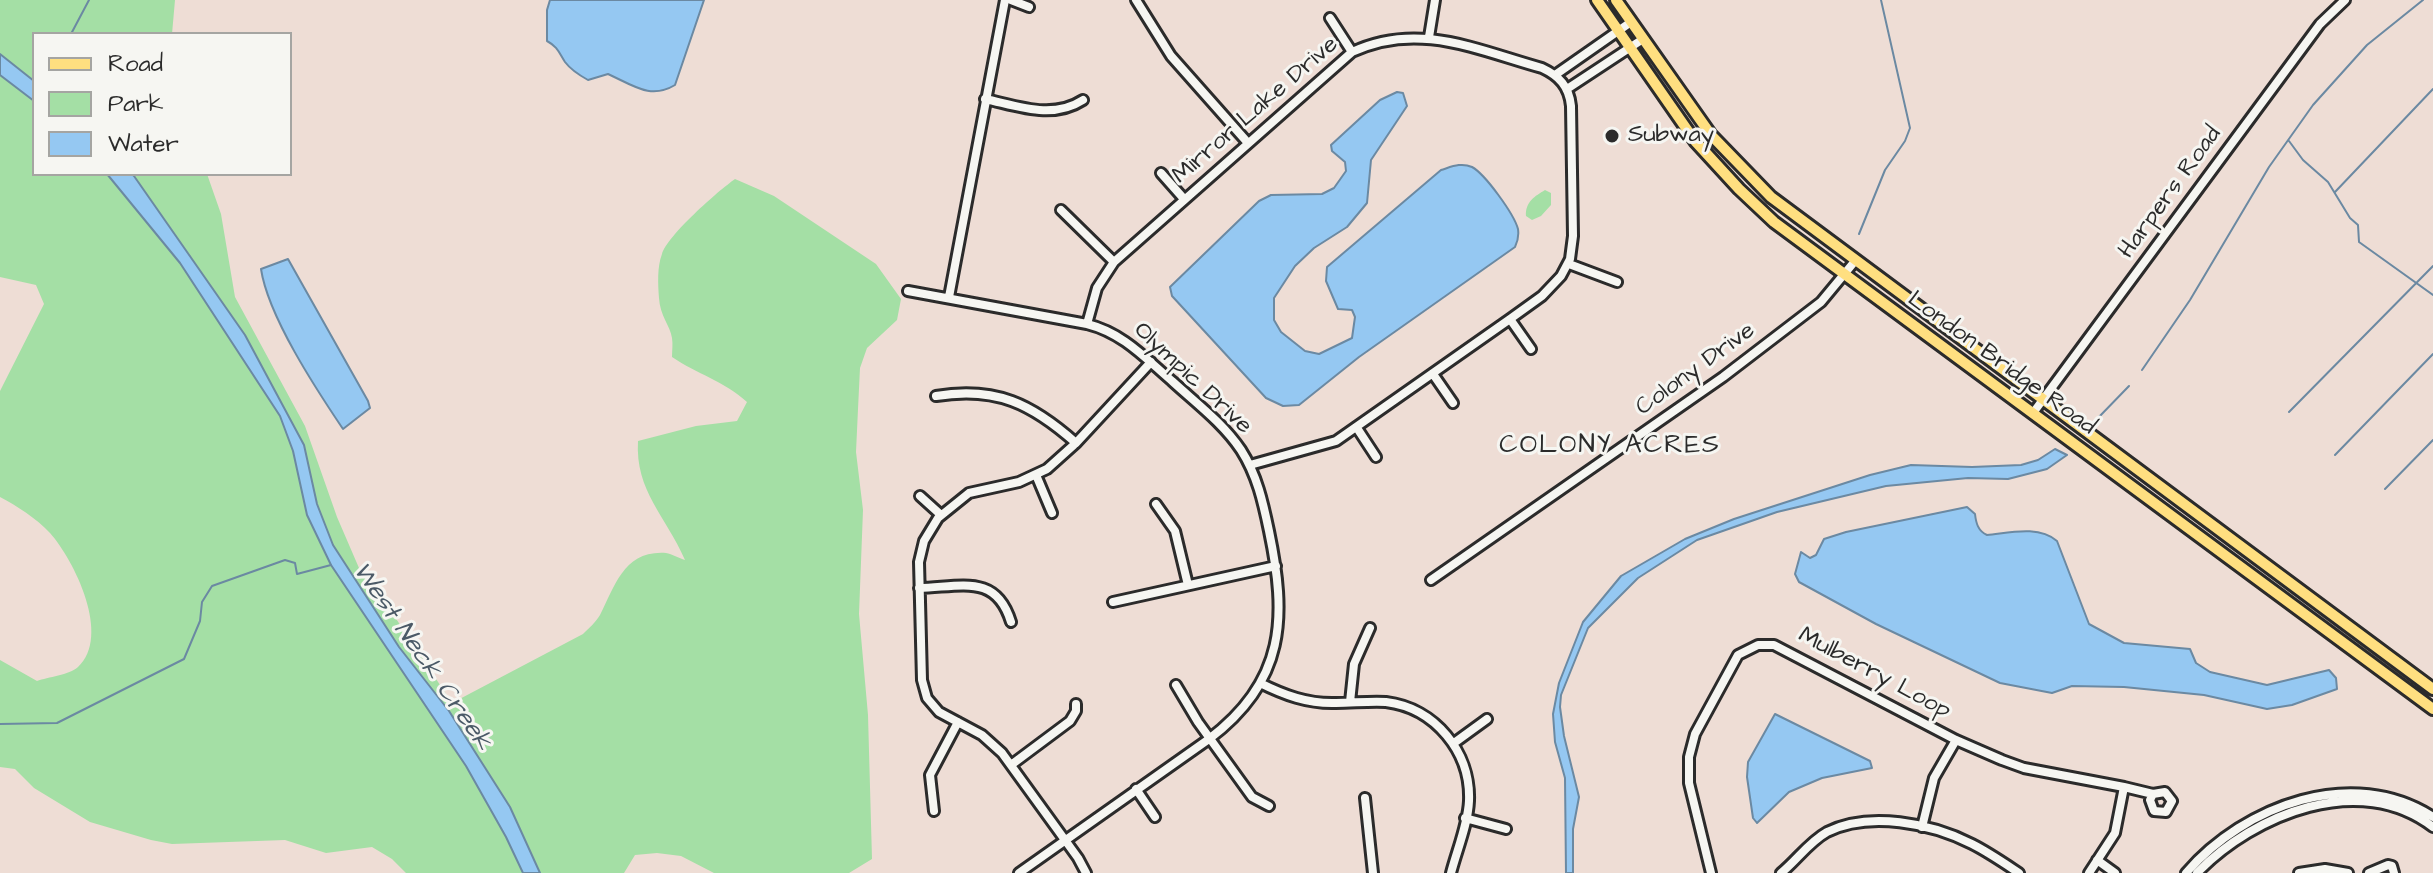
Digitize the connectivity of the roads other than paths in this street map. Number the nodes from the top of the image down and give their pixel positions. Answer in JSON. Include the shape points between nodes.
{"nodes":[{"id":1,"x":1005,"y":0,"type":"edge"},
{"id":2,"x":1011,"y":0,"type":"edge"},
{"id":3,"x":1136,"y":0,"type":"edge"},
{"id":4,"x":1435,"y":0,"type":"edge"},
{"id":5,"x":1597,"y":0,"type":"edge"},
{"id":6,"x":1616,"y":0,"type":"edge"},
{"id":7,"x":2345,"y":0,"type":"edge"},
{"id":8,"x":1029,"y":7,"type":"dead end"},
{"id":9,"x":1330,"y":18,"type":"dead end"},
{"id":10,"x":1631,"y":22,"type":"junction"},
{"id":11,"x":1619,"y":31,"type":"junction"},
{"id":12,"x":1429,"y":37,"type":"junction"},
{"id":13,"x":1643,"y":39,"type":"junction"},
{"id":14,"x":1630,"y":47,"type":"junction"},
{"id":15,"x":1352,"y":52,"type":"junction"},
{"id":16,"x":1555,"y":75,"type":"junction"},
{"id":17,"x":1567,"y":89,"type":"junction"},
{"id":18,"x":985,"y":99,"type":"junction"},
{"id":19,"x":1083,"y":100,"type":"dead end"},
{"id":20,"x":1248,"y":143,"type":"junction"},
{"id":21,"x":1161,"y":173,"type":"dead end"},
{"id":22,"x":1184,"y":199,"type":"junction"},
{"id":23,"x":1061,"y":210,"type":"dead end"},
{"id":24,"x":1855,"y":261,"type":"junction"},
{"id":25,"x":1114,"y":262,"type":"junction"},
{"id":26,"x":1569,"y":264,"type":"junction"},
{"id":27,"x":1844,"y":274,"type":"junction"},
{"id":28,"x":1617,"y":282,"type":"dead end"},
{"id":29,"x":908,"y":291,"type":"dead end"},
{"id":30,"x":949,"y":297,"type":"junction"},
{"id":31,"x":1510,"y":319,"type":"junction"},
{"id":32,"x":1087,"y":324,"type":"junction"},
{"id":33,"x":1531,"y":349,"type":"dead end"},
{"id":34,"x":1151,"y":362,"type":"junction"},
{"id":35,"x":1433,"y":374,"type":"junction"},
{"id":36,"x":936,"y":396,"type":"dead end"},
{"id":37,"x":2043,"y":401,"type":"junction"},
{"id":38,"x":1453,"y":403,"type":"dead end"},
{"id":39,"x":2033,"y":413,"type":"junction"},
{"id":40,"x":1357,"y":428,"type":"junction"},
{"id":41,"x":1076,"y":443,"type":"junction"},
{"id":42,"x":1376,"y":457,"type":"dead end"},
{"id":43,"x":1250,"y":465,"type":"junction"},
{"id":44,"x":1036,"y":475,"type":"junction"},
{"id":45,"x":920,"y":496,"type":"dead end"},
{"id":46,"x":1156,"y":504,"type":"dead end"},
{"id":47,"x":1052,"y":513,"type":"dead end"},
{"id":48,"x":941,"y":515,"type":"junction"},
{"id":49,"x":1276,"y":566,"type":"junction"},
{"id":50,"x":1431,"y":580,"type":"dead end"},
{"id":51,"x":1188,"y":585,"type":"junction"},
{"id":52,"x":919,"y":588,"type":"junction"},
{"id":53,"x":1113,"y":602,"type":"dead end"},
{"id":54,"x":1011,"y":622,"type":"dead end"},
{"id":55,"x":1370,"y":628,"type":"dead end"},
{"id":56,"x":1260,"y":683,"type":"junction"},
{"id":57,"x":1176,"y":685,"type":"dead end"},
{"id":58,"x":2433,"y":689,"type":"edge"},
{"id":59,"x":1350,"y":702,"type":"junction"},
{"id":60,"x":1076,"y":704,"type":"dead end"},
{"id":61,"x":2433,"y":709,"type":"edge"},
{"id":62,"x":1487,"y":719,"type":"dead end"},
{"id":63,"x":958,"y":722,"type":"junction"},
{"id":64,"x":1209,"y":739,"type":"junction"},
{"id":65,"x":1956,"y":740,"type":"junction"},
{"id":66,"x":1454,"y":743,"type":"junction"},
{"id":67,"x":1011,"y":765,"type":"junction"},
{"id":68,"x":2124,"y":787,"type":"junction"},
{"id":69,"x":1136,"y":789,"type":"junction"},
{"id":70,"x":2153,"y":794,"type":"dead end"},
{"id":71,"x":1365,"y":798,"type":"dead end"},
{"id":72,"x":1269,"y":806,"type":"dead end"},
{"id":73,"x":934,"y":811,"type":"dead end"},
{"id":74,"x":1155,"y":817,"type":"dead end"},
{"id":75,"x":2433,"y":817,"type":"edge"},
{"id":76,"x":1465,"y":818,"type":"junction"},
{"id":77,"x":1922,"y":827,"type":"junction"},
{"id":78,"x":2433,"y":827,"type":"edge"},
{"id":79,"x":1506,"y":829,"type":"dead end"},
{"id":80,"x":1065,"y":840,"type":"junction"},
{"id":81,"x":2093,"y":867,"type":"edge"},
{"id":82,"x":1019,"y":873,"type":"edge"},
{"id":83,"x":1086,"y":873,"type":"edge"},
{"id":84,"x":1373,"y":873,"type":"edge"},
{"id":85,"x":1451,"y":873,"type":"edge"},
{"id":86,"x":1711,"y":873,"type":"edge"},
{"id":87,"x":1781,"y":873,"type":"edge"},
{"id":88,"x":2019,"y":873,"type":"edge"},
{"id":89,"x":2102,"y":873,"type":"edge"},
{"id":90,"x":2115,"y":873,"type":"edge"},
{"id":91,"x":2186,"y":873,"type":"edge"},
{"id":92,"x":2197,"y":873,"type":"edge"},
{"id":93,"x":2299,"y":873,"type":"edge"},
{"id":94,"x":2348,"y":873,"type":"edge"},
{"id":95,"x":2369,"y":873,"type":"edge"},
{"id":96,"x":2394,"y":873,"type":"edge"}],
"edges":[{"from":1,"to":18,"type":"street"},
{"from":2,"to":8,"type":"street"},
{"from":3,"to":20,"type":"street","via":[[1171,56]]},
{"from":4,"to":12,"type":"street"},
{"from":5,"to":11,"type":"main road","name":"London Bridge Road"},
{"from":6,"to":10,"type":"main road","name":"London Bridge Road"},
{"from":7,"to":37,"type":"street","name":"Harpers Road","via":[[2320,24]]},
{"from":9,"to":15,"type":"street"},
{"from":10,"to":11,"type":"street"},
{"from":10,"to":13,"type":"main road","name":"London Bridge Road"},
{"from":11,"to":14,"type":"main road","name":"London Bridge Road"},
{"from":11,"to":16,"type":"street"},
{"from":12,"to":15,"type":"street","name":"Mirror Lake Drive","via":[[1388,39]]},
{"from":12,"to":16,"type":"street","name":"Mirror Lake Drive"},
{"from":13,"to":14,"type":"street"},
{"from":13,"to":24,"type":"main road","name":"London Bridge Road","via":[[1730,157],[1771,197]]},
{"from":14,"to":17,"type":"street"},
{"from":14,"to":27,"type":"main road","name":"London Bridge Road","via":[[1719,168],[1774,222]]},
{"from":15,"to":20,"type":"street","name":"Mirror Lake Drive"},
{"from":16,"to":17,"type":"street","name":"Mirror Lake Drive"},
{"from":17,"to":26,"type":"street","via":[[1573,236]]},
{"from":18,"to":19,"type":"street","via":[[1044,111],[1066,109]]},
{"from":18,"to":30,"type":"street"},
{"from":20,"to":22,"type":"street","name":"Mirror Lake Drive"},
{"from":21,"to":22,"type":"street"},
{"from":22,"to":25,"type":"street","name":"Mirror Lake Drive"},
{"from":23,"to":25,"type":"street"},
{"from":24,"to":27,"type":"street","name":"Colony Drive"},
{"from":24,"to":37,"type":"main road","name":"London Bridge Road"},
{"from":25,"to":32,"type":"street","name":"Mirror Lake Drive","via":[[1097,288]]},
{"from":26,"to":28,"type":"street"},
{"from":26,"to":31,"type":"street","via":[[1542,296]]},
{"from":27,"to":39,"type":"main road","name":"London Bridge Road"},
{"from":27,"to":50,"type":"street","name":"Colony Drive","via":[[1821,302],[1723,377]]},
{"from":29,"to":30,"type":"street","name":"Olympic Drive"},
{"from":30,"to":32,"type":"street","name":"Olympic Drive"},
{"from":31,"to":33,"type":"street"},
{"from":31,"to":35,"type":"street"},
{"from":32,"to":34,"type":"street","name":"Olympic Drive","via":[[1125,340]]},
{"from":34,"to":41,"type":"street"},
{"from":34,"to":43,"type":"street","name":"Olympic Drive","via":[[1229,435]]},
{"from":35,"to":38,"type":"street"},
{"from":35,"to":40,"type":"street"},
{"from":36,"to":41,"type":"street","via":[[982,394],[1019,403],[1045,416]]},
{"from":37,"to":39,"type":"street","name":"Harpers Road"},
{"from":37,"to":58,"type":"main road","name":"London Bridge Road"},
{"from":39,"to":61,"type":"main road","name":"London Bridge Road"},
{"from":40,"to":42,"type":"street"},
{"from":40,"to":43,"type":"street","via":[[1310,451]]},
{"from":41,"to":44,"type":"street"},
{"from":43,"to":49,"type":"street","name":"Olympic Drive"},
{"from":44,"to":47,"type":"street"},
{"from":44,"to":48,"type":"street","via":[[969,493]]},
{"from":45,"to":48,"type":"street"},
{"from":46,"to":51,"type":"street","via":[[1175,531]]},
{"from":48,"to":52,"type":"street","via":[[921,551]]},
{"from":49,"to":51,"type":"street"},
{"from":49,"to":56,"type":"street","name":"Olympic Drive","via":[[1279,626]]},
{"from":51,"to":53,"type":"street"},
{"from":52,"to":54,"type":"street","via":[[988,588],[999,596]]},
{"from":52,"to":63,"type":"street","via":[[927,698]]},
{"from":55,"to":59,"type":"street","via":[[1354,664]]},
{"from":56,"to":59,"type":"street","via":[[1299,699]]},
{"from":56,"to":64,"type":"street","name":"Olympic Drive","via":[[1235,717]]},
{"from":57,"to":64,"type":"street"},
{"from":59,"to":66,"type":"street","via":[[1404,706],[1426,717]]},
{"from":60,"to":67,"type":"street","via":[[1070,721]]},
{"from":62,"to":66,"type":"street"},
{"from":63,"to":67,"type":"street","via":[[982,735]]},
{"from":63,"to":73,"type":"street","via":[[930,775]]},
{"from":64,"to":69,"type":"street","name":"Olympic Drive"},
{"from":64,"to":72,"type":"street","via":[[1252,797]]},
{"from":65,"to":68,"type":"street","name":"Mulberry Loop","via":[[2024,768]]},
{"from":65,"to":77,"type":"street","via":[[1934,778]]},
{"from":65,"to":86,"type":"street","name":"Mulberry Loop","via":[[1781,647],[1748,648],[1732,665],[1695,734],[1689,757],[1689,783]]},
{"from":66,"to":76,"type":"street","via":[[1467,780]]},
{"from":67,"to":80,"type":"street"},
{"from":68,"to":70,"type":"street","name":"Mulberry Loop"},
{"from":68,"to":81,"type":"street","via":[[2115,833]]},
{"from":69,"to":74,"type":"street"},
{"from":69,"to":80,"type":"street","name":"Olympic Drive"},
{"from":71,"to":84,"type":"street"},
{"from":75,"to":91,"type":"street","via":[[2376,793],[2317,797],[2248,823]]},
{"from":76,"to":79,"type":"street"},
{"from":76,"to":85,"type":"street"},
{"from":77,"to":87,"type":"street","via":[[1877,821],[1841,826],[1811,843]]},
{"from":77,"to":88,"type":"street","via":[[1973,844]]},
{"from":78,"to":92,"type":"street","via":[[2383,803],[2320,805],[2266,822]]},
{"from":80,"to":82,"type":"street","name":"Olympic Drive"},
{"from":80,"to":83,"type":"street"},
{"from":81,"to":89,"type":"street"},
{"from":81,"to":90,"type":"street"},
{"from":93,"to":94,"type":"street"},
{"from":95,"to":96,"type":"street","via":[[2388,865]]}]}
